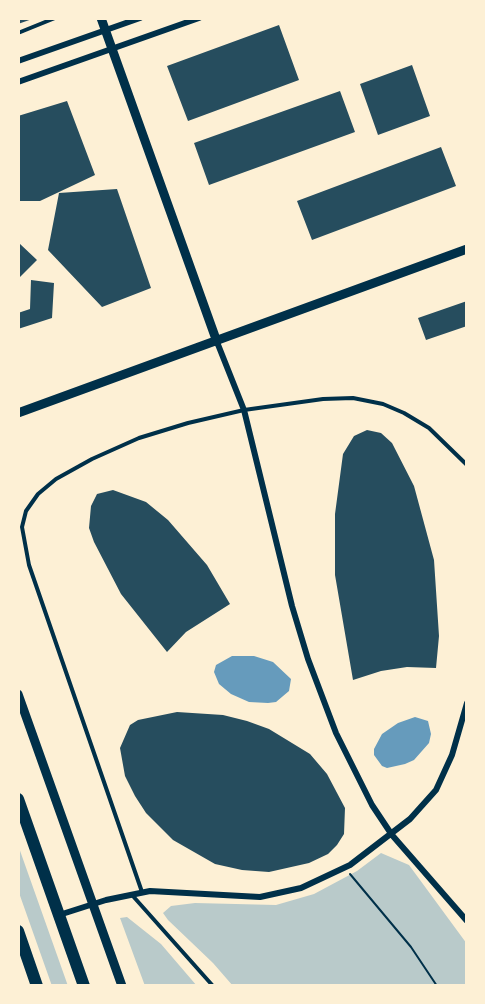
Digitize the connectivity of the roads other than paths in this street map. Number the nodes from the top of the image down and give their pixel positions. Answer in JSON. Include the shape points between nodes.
{"nodes":[{"id":1,"x":56,"y":18,"type":"edge"},
{"id":2,"x":101,"y":18,"type":"edge"},
{"id":3,"x":140,"y":18,"type":"edge"},
{"id":4,"x":200,"y":18,"type":"edge"},
{"id":5,"x":105,"y":31,"type":"junction"},
{"id":6,"x":18,"y":33,"type":"edge"},
{"id":7,"x":112,"y":49,"type":"junction"},
{"id":8,"x":18,"y":61,"type":"edge"},
{"id":9,"x":18,"y":82,"type":"edge"},
{"id":10,"x":467,"y":249,"type":"edge"},
{"id":11,"x":217,"y":342,"type":"junction"},
{"id":12,"x":244,"y":410,"type":"junction"},
{"id":13,"x":18,"y":413,"type":"edge"},
{"id":14,"x":467,"y":465,"type":"edge"},
{"id":15,"x":18,"y":694,"type":"edge"},
{"id":16,"x":467,"y":703,"type":"edge"},
{"id":17,"x":18,"y":800,"type":"edge"},
{"id":18,"x":392,"y":835,"type":"junction"},
{"id":19,"x":142,"y":892,"type":"junction"},
{"id":20,"x":131,"y":895,"type":"junction"},
{"id":21,"x":92,"y":904,"type":"junction"},
{"id":22,"x":59,"y":915,"type":"junction"},
{"id":23,"x":467,"y":921,"type":"edge"},
{"id":24,"x":18,"y":931,"type":"edge"},
{"id":25,"x":37,"y":986,"type":"edge"},
{"id":26,"x":84,"y":986,"type":"edge"},
{"id":27,"x":122,"y":986,"type":"edge"},
{"id":28,"x":213,"y":986,"type":"edge"}],
"edges":[{"from":1,"to":6,"type":"lane"},
{"from":2,"to":5,"type":"street"},
{"from":3,"to":5,"type":"street"},
{"from":4,"to":7,"type":"street"},
{"from":5,"to":7,"type":"street"},
{"from":5,"to":8,"type":"street"},
{"from":7,"to":9,"type":"street"},
{"from":7,"to":11,"type":"street"},
{"from":10,"to":11,"type":"street"},
{"from":11,"to":12,"type":"street"},
{"from":11,"to":13,"type":"street"},
{"from":12,"to":14,"type":"lane","via":[[323,399],[353,398],[383,404],[429,428]]},
{"from":12,"to":18,"type":"street","via":[[278,556],[308,659],[336,733],[372,805]]},
{"from":12,"to":19,"type":"lane","via":[[159,432],[92,459],[38,494],[26,511],[22,527],[29,565]]},
{"from":15,"to":21,"type":"street"},
{"from":16,"to":18,"type":"street","via":[[452,755],[436,790]]},
{"from":17,"to":22,"type":"main road"},
{"from":18,"to":19,"type":"street","via":[[345,867],[301,888],[260,897]]},
{"from":18,"to":23,"type":"street"},
{"from":19,"to":20,"type":"street"},
{"from":20,"to":21,"type":"street"},
{"from":20,"to":28,"type":"lane"},
{"from":21,"to":22,"type":"street"},
{"from":21,"to":27,"type":"street"},
{"from":22,"to":26,"type":"main road"},
{"from":24,"to":25,"type":"main road"}]}
